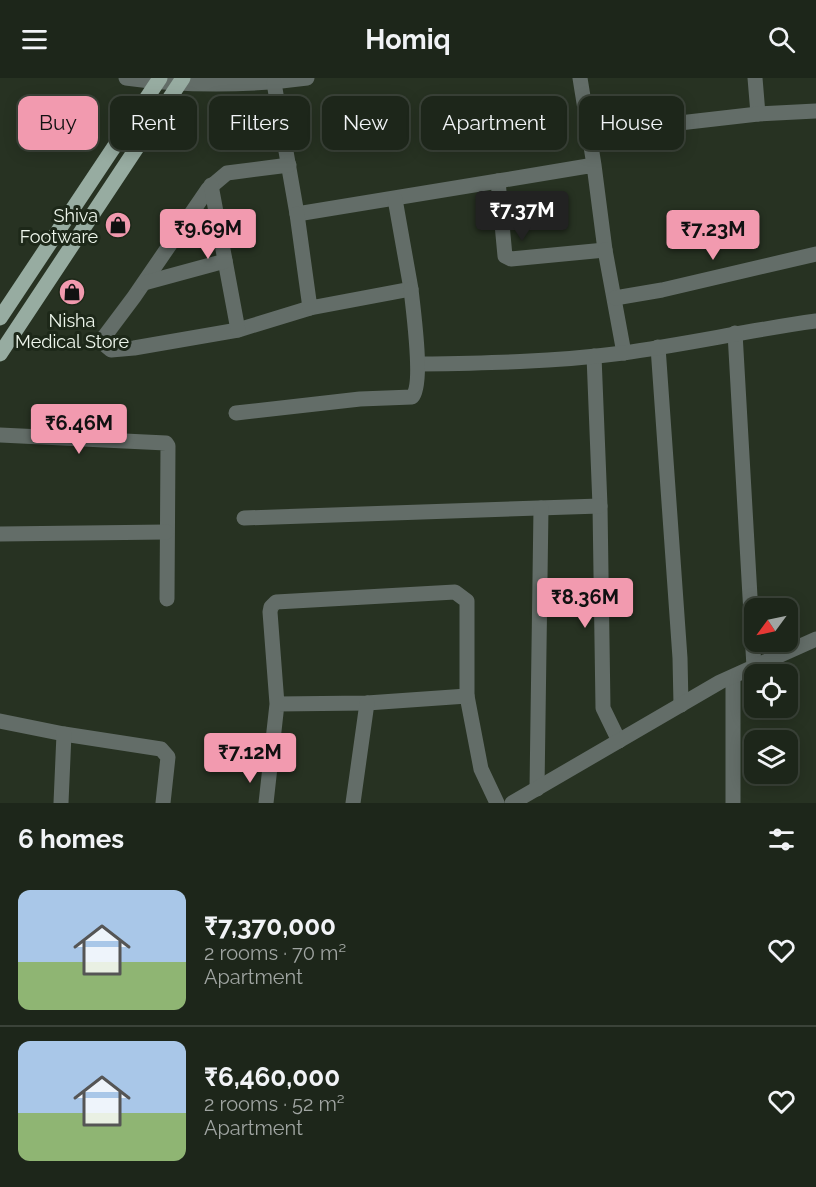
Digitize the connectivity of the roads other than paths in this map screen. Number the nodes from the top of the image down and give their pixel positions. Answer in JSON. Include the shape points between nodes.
{"nodes":[{"id":1,"x":126,"y":78,"type":"edge"},
{"id":2,"x":307,"y":78,"type":"edge"},
{"id":3,"x":580,"y":78,"type":"edge"},
{"id":4,"x":755,"y":78,"type":"edge"},
{"id":5,"x":159,"y":80,"type":"edge"},
{"id":6,"x":181,"y":80,"type":"edge"},
{"id":7,"x":274,"y":83,"type":"junction"},
{"id":8,"x":816,"y":111,"type":"edge"},
{"id":9,"x":758,"y":114,"type":"junction"},
{"id":10,"x":684,"y":122,"type":"edge"},
{"id":11,"x":289,"y":165,"type":"junction"},
{"id":12,"x":594,"y":165,"type":"junction"},
{"id":13,"x":498,"y":181,"type":"junction"},
{"id":14,"x":211,"y":185,"type":"junction"},
{"id":15,"x":395,"y":199,"type":"junction"},
{"id":16,"x":297,"y":214,"type":"junction"},
{"id":17,"x":605,"y":250,"type":"junction"},
{"id":18,"x":816,"y":254,"type":"edge"},
{"id":19,"x":225,"y":261,"type":"junction"},
{"id":20,"x":144,"y":283,"type":"junction"},
{"id":21,"x":411,"y":289,"type":"junction"},
{"id":22,"x":615,"y":298,"type":"junction"},
{"id":23,"x":310,"y":308,"type":"junction"},
{"id":24,"x":0,"y":318,"type":"edge"},
{"id":25,"x":816,"y":321,"type":"edge"},
{"id":26,"x":238,"y":330,"type":"junction"},
{"id":27,"x":735,"y":333,"type":"junction"},
{"id":28,"x":658,"y":346,"type":"junction"},
{"id":29,"x":624,"y":353,"type":"junction"},
{"id":30,"x":0,"y":354,"type":"edge"},
{"id":31,"x":594,"y":356,"type":"junction"},
{"id":32,"x":418,"y":364,"type":"junction"},
{"id":33,"x":236,"y":412,"type":"dead end"},
{"id":34,"x":0,"y":435,"type":"edge"},
{"id":35,"x":600,"y":506,"type":"junction"},
{"id":36,"x":541,"y":508,"type":"junction"},
{"id":37,"x":244,"y":518,"type":"dead end"},
{"id":38,"x":166,"y":532,"type":"junction"},
{"id":39,"x":0,"y":534,"type":"edge"},
{"id":40,"x":167,"y":599,"type":"dead end"},
{"id":41,"x":816,"y":639,"type":"edge"},
{"id":42,"x":754,"y":664,"type":"edge"},
{"id":43,"x":761,"y":664,"type":"edge"},
{"id":44,"x":744,"y":672,"type":"edge"},
{"id":45,"x":733,"y":677,"type":"junction"},
{"id":46,"x":467,"y":696,"type":"junction"},
{"id":47,"x":367,"y":703,"type":"junction"},
{"id":48,"x":277,"y":704,"type":"junction"},
{"id":49,"x":681,"y":705,"type":"junction"},
{"id":50,"x":0,"y":721,"type":"edge"},
{"id":51,"x":64,"y":734,"type":"junction"},
{"id":52,"x":619,"y":741,"type":"junction"},
{"id":53,"x":537,"y":789,"type":"junction"},
{"id":54,"x":514,"y":802,"type":"edge"},
{"id":55,"x":61,"y":803,"type":"edge"},
{"id":56,"x":163,"y":803,"type":"edge"},
{"id":57,"x":266,"y":803,"type":"edge"},
{"id":58,"x":353,"y":803,"type":"edge"},
{"id":59,"x":497,"y":803,"type":"edge"},
{"id":60,"x":734,"y":803,"type":"edge"}],
"edges":[{"from":1,"to":5,"type":"street"},
{"from":2,"to":7,"type":"street"},
{"from":3,"to":12,"type":"street"},
{"from":4,"to":9,"type":"street"},
{"from":5,"to":6,"type":"street"},
{"from":5,"to":24,"type":"main road"},
{"from":6,"to":7,"type":"street"},
{"from":6,"to":30,"type":"main road"},
{"from":7,"to":11,"type":"street"},
{"from":8,"to":9,"type":"street"},
{"from":9,"to":10,"type":"street"},
{"from":11,"to":14,"type":"street","via":[[227,173]]},
{"from":11,"to":16,"type":"street"},
{"from":12,"to":13,"type":"street"},
{"from":12,"to":17,"type":"street"},
{"from":13,"to":15,"type":"street"},
{"from":13,"to":17,"type":"street","via":[[503,251],[507,258]]},
{"from":14,"to":19,"type":"street"},
{"from":14,"to":20,"type":"street"},
{"from":15,"to":16,"type":"street"},
{"from":15,"to":21,"type":"street"},
{"from":16,"to":23,"type":"street"},
{"from":17,"to":22,"type":"street"},
{"from":18,"to":22,"type":"street"},
{"from":19,"to":20,"type":"street"},
{"from":19,"to":26,"type":"street"},
{"from":20,"to":26,"type":"street","via":[[104,337],[111,350]]},
{"from":21,"to":23,"type":"street"},
{"from":21,"to":32,"type":"street"},
{"from":22,"to":29,"type":"street"},
{"from":23,"to":26,"type":"street"},
{"from":25,"to":27,"type":"street"},
{"from":27,"to":28,"type":"street"},
{"from":27,"to":42,"type":"street"},
{"from":28,"to":29,"type":"street"},
{"from":28,"to":49,"type":"street"},
{"from":29,"to":31,"type":"street"},
{"from":31,"to":32,"type":"street"},
{"from":31,"to":35,"type":"street"},
{"from":32,"to":33,"type":"street","via":[[417,388],[412,397]]},
{"from":34,"to":38,"type":"street","via":[[166,443]]},
{"from":35,"to":36,"type":"street"},
{"from":35,"to":52,"type":"street","via":[[603,708]]},
{"from":36,"to":37,"type":"street"},
{"from":36,"to":53,"type":"street"},
{"from":38,"to":39,"type":"street"},
{"from":38,"to":40,"type":"street"},
{"from":41,"to":43,"type":"street"},
{"from":44,"to":45,"type":"street"},
{"from":45,"to":49,"type":"street"},
{"from":45,"to":60,"type":"street"},
{"from":46,"to":47,"type":"street"},
{"from":46,"to":48,"type":"street","via":[[467,601],[455,592],[276,602],[270,612]]},
{"from":46,"to":59,"type":"street","via":[[481,769]]},
{"from":47,"to":48,"type":"street"},
{"from":47,"to":58,"type":"street"},
{"from":48,"to":57,"type":"street"},
{"from":49,"to":52,"type":"street"},
{"from":50,"to":51,"type":"street"},
{"from":51,"to":55,"type":"street"},
{"from":51,"to":56,"type":"street","via":[[161,749],[168,757]]},
{"from":52,"to":53,"type":"street"},
{"from":53,"to":54,"type":"street"}]}
